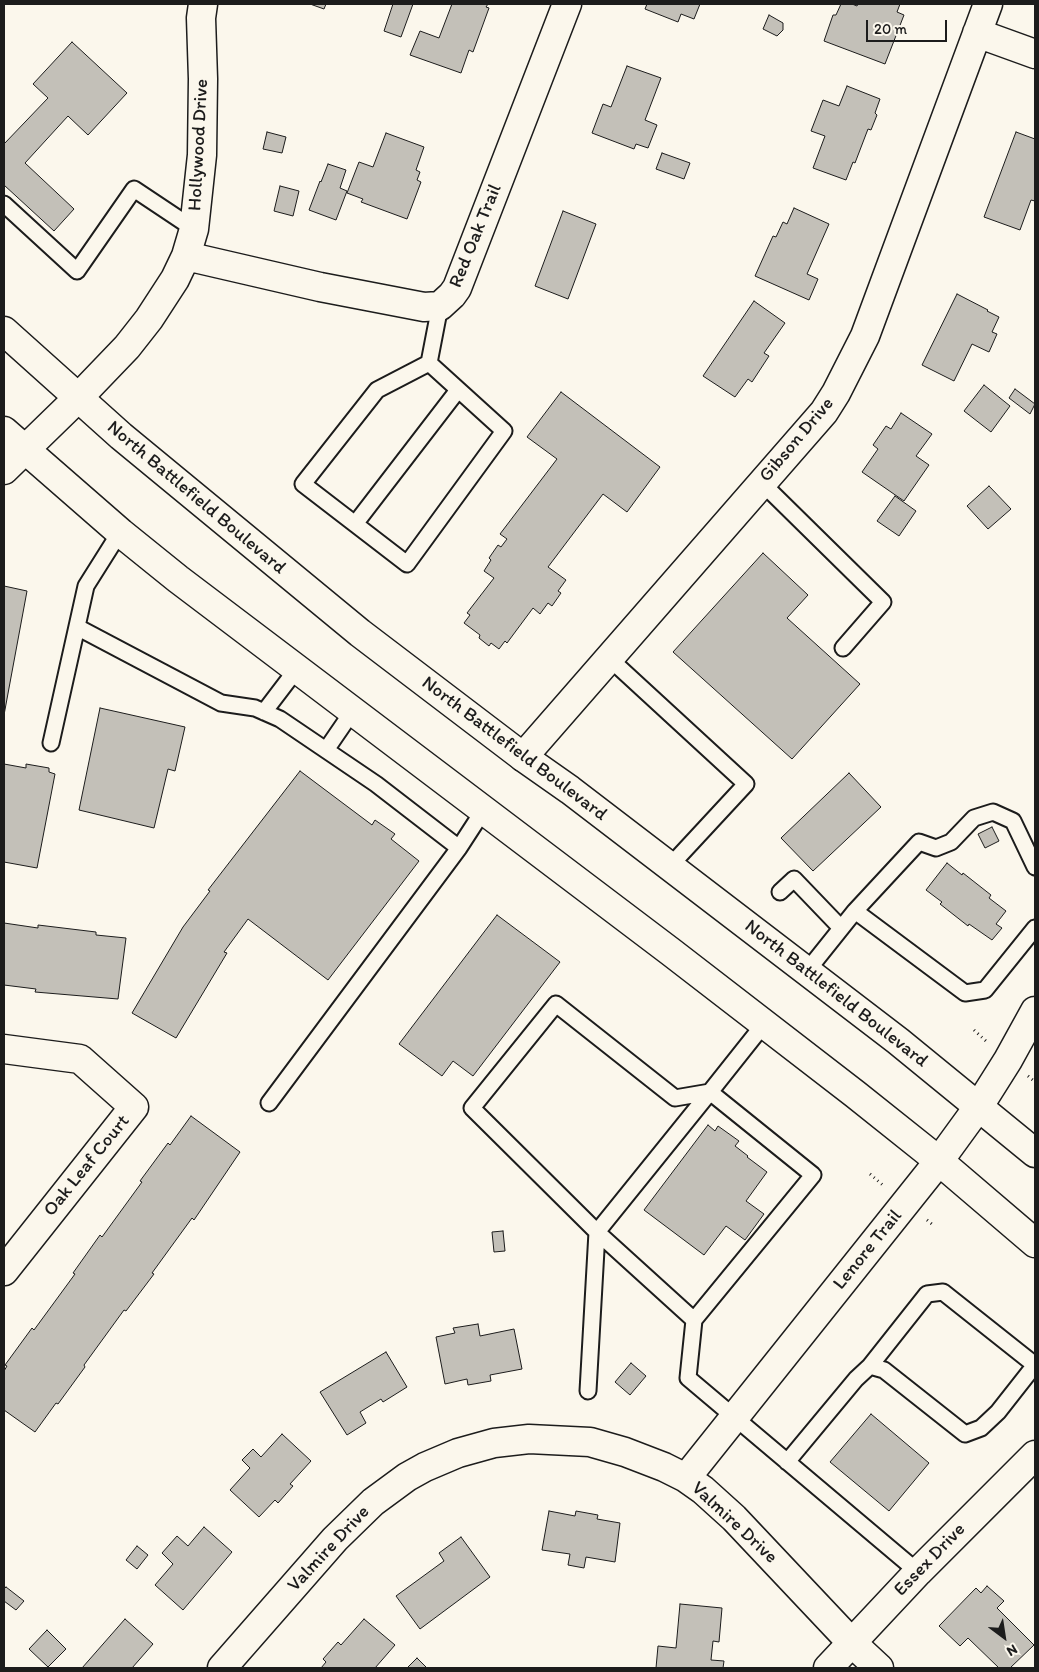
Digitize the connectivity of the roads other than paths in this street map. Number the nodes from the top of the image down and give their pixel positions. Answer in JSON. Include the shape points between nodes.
{"nodes":[{"id":1,"x":203,"y":4,"type":"edge"},
{"id":2,"x":567,"y":4,"type":"edge"},
{"id":3,"x":988,"y":4,"type":"edge"},
{"id":4,"x":977,"y":34,"type":"junction"},
{"id":5,"x":1035,"y":54,"type":"edge"},
{"id":6,"x":4,"y":204,"type":"edge"},
{"id":7,"x":194,"y":229,"type":"junction"},
{"id":8,"x":186,"y":256,"type":"junction"},
{"id":9,"x":440,"y":306,"type":"junction"},
{"id":10,"x":4,"y":331,"type":"edge"},
{"id":11,"x":428,"y":363,"type":"junction"},
{"id":12,"x":458,"y":390,"type":"junction"},
{"id":13,"x":79,"y":397,"type":"junction"},
{"id":14,"x":4,"y":431,"type":"edge"},
{"id":15,"x":24,"y":449,"type":"junction"},
{"id":16,"x":4,"y":470,"type":"edge"},
{"id":17,"x":762,"y":483,"type":"junction"},
{"id":18,"x":355,"y":524,"type":"junction"},
{"id":19,"x":120,"y":532,"type":"junction"},
{"id":20,"x":77,"y":627,"type":"junction"},
{"id":21,"x":843,"y":648,"type":"dead end"},
{"id":22,"x":609,"y":658,"type":"junction"},
{"id":23,"x":296,"y":670,"type":"junction"},
{"id":24,"x":264,"y":712,"type":"junction"},
{"id":25,"x":352,"y":712,"type":"junction"},
{"id":26,"x":51,"y":743,"type":"dead end"},
{"id":27,"x":326,"y":750,"type":"junction"},
{"id":28,"x":524,"y":757,"type":"junction"},
{"id":29,"x":483,"y":810,"type":"junction"},
{"id":30,"x":459,"y":848,"type":"junction"},
{"id":31,"x":670,"y":866,"type":"junction"},
{"id":32,"x":1035,"y":867,"type":"edge"},
{"id":33,"x":780,"y":892,"type":"dead end"},
{"id":34,"x":855,"y":911,"type":"junction"},
{"id":35,"x":841,"y":928,"type":"junction"},
{"id":36,"x":1035,"y":928,"type":"edge"},
{"id":37,"x":807,"y":971,"type":"junction"},
{"id":38,"x":1035,"y":1011,"type":"edge"},
{"id":39,"x":764,"y":1024,"type":"junction"},
{"id":40,"x":4,"y":1049,"type":"edge"},
{"id":41,"x":710,"y":1092,"type":"junction"},
{"id":42,"x":269,"y":1103,"type":"dead end"},
{"id":43,"x":979,"y":1106,"type":"junction"},
{"id":44,"x":1035,"y":1153,"type":"edge"},
{"id":45,"x":940,"y":1161,"type":"junction"},
{"id":46,"x":597,"y":1232,"type":"junction"},
{"id":47,"x":1035,"y":1243,"type":"edge"},
{"id":48,"x":4,"y":1271,"type":"edge"},
{"id":49,"x":694,"y":1320,"type":"junction"},
{"id":50,"x":1035,"y":1365,"type":"edge"},
{"id":51,"x":870,"y":1366,"type":"junction"},
{"id":52,"x":588,"y":1391,"type":"dead end"},
{"id":53,"x":734,"y":1417,"type":"junction"},
{"id":54,"x":1035,"y":1455,"type":"edge"},
{"id":55,"x":786,"y":1462,"type":"junction"},
{"id":56,"x":686,"y":1478,"type":"junction"},
{"id":57,"x":918,"y":1572,"type":"junction"},
{"id":58,"x":851,"y":1642,"type":"junction"},
{"id":59,"x":222,"y":1668,"type":"edge"},
{"id":60,"x":828,"y":1668,"type":"edge"},
{"id":61,"x":879,"y":1668,"type":"edge"}],
"edges":[{"from":1,"to":7,"type":"street","name":"Hollywood Drive","via":[[202,155]]},
{"from":2,"to":9,"type":"street","name":"Red Oak Trail","via":[[457,288]]},
{"from":3,"to":4,"type":"street","name":"Gibson Drive"},
{"from":4,"to":5,"type":"street"},
{"from":4,"to":17,"type":"street","name":"Gibson Drive","via":[[865,336],[824,412]]},
{"from":6,"to":7,"type":"lane","via":[[77,271],[134,189]]},
{"from":7,"to":8,"type":"street","name":"Hollywood Drive"},
{"from":8,"to":9,"type":"street","name":"Red Oak Trail","via":[[320,287],[424,307]]},
{"from":8,"to":13,"type":"street","name":"Hollywood Drive","via":[[150,319]]},
{"from":9,"to":11,"type":"lane"},
{"from":10,"to":13,"type":"street","name":"North Battlefield Boulevard"},
{"from":11,"to":12,"type":"lane"},
{"from":11,"to":18,"type":"lane","via":[[377,390],[304,484]]},
{"from":12,"to":18,"type":"lane"},
{"from":12,"to":18,"type":"lane","via":[[504,431],[407,564]]},
{"from":13,"to":15,"type":"street","name":"Hollywood Drive"},
{"from":13,"to":28,"type":"street","name":"North Battlefield Boulevard","via":[[121,436],[360,633]]},
{"from":14,"to":15,"type":"street"},
{"from":15,"to":16,"type":"street","name":"Hollywood Drive"},
{"from":15,"to":19,"type":"street"},
{"from":17,"to":21,"type":"lane","via":[[883,602]]},
{"from":17,"to":22,"type":"street","name":"Gibson Drive"},
{"from":19,"to":20,"type":"lane","via":[[86,586]]},
{"from":19,"to":23,"type":"street"},
{"from":20,"to":24,"type":"lane","via":[[221,704]]},
{"from":20,"to":26,"type":"lane"},
{"from":22,"to":28,"type":"street","name":"Gibson Drive"},
{"from":22,"to":31,"type":"lane","via":[[746,784]]},
{"from":23,"to":24,"type":"lane"},
{"from":23,"to":25,"type":"street"},
{"from":24,"to":27,"type":"lane"},
{"from":25,"to":27,"type":"lane"},
{"from":25,"to":29,"type":"street"},
{"from":27,"to":30,"type":"lane"},
{"from":28,"to":31,"type":"street","name":"North Battlefield Boulevard"},
{"from":29,"to":30,"type":"lane"},
{"from":29,"to":39,"type":"street"},
{"from":30,"to":42,"type":"lane"},
{"from":31,"to":37,"type":"street","name":"North Battlefield Boulevard"},
{"from":32,"to":34,"type":"lane","via":[[1013,822],[993,812],[974,818],[951,842],[936,848],[919,842]]},
{"from":33,"to":35,"type":"lane","via":[[794,879]]},
{"from":34,"to":35,"type":"lane"},
{"from":34,"to":36,"type":"lane","via":[[965,992],[985,990]]},
{"from":35,"to":37,"type":"lane"},
{"from":37,"to":43,"type":"street","name":"North Battlefield Boulevard"},
{"from":38,"to":43,"type":"street","name":"Lenore Trail"},
{"from":39,"to":41,"type":"lane"},
{"from":39,"to":45,"type":"street"},
{"from":40,"to":48,"type":"street","name":"Oak Leaf Court","via":[[80,1059],[134,1107]]},
{"from":41,"to":46,"type":"lane"},
{"from":41,"to":46,"type":"lane","via":[[676,1098],[556,1004],[496,1078],[472,1108]]},
{"from":41,"to":49,"type":"lane","via":[[813,1175]]},
{"from":43,"to":44,"type":"street","name":"North Battlefield Boulevard"},
{"from":43,"to":45,"type":"street","name":"Lenore Trail"},
{"from":45,"to":47,"type":"street"},
{"from":45,"to":53,"type":"street","name":"Lenore Trail"},
{"from":46,"to":49,"type":"lane"},
{"from":46,"to":52,"type":"lane"},
{"from":49,"to":53,"type":"lane","via":[[688,1378]]},
{"from":50,"to":51,"type":"lane","via":[[998,1412],[981,1428],[965,1434],[884,1370]]},
{"from":50,"to":51,"type":"lane","via":[[943,1292],[927,1294]]},
{"from":51,"to":55,"type":"lane"},
{"from":53,"to":55,"type":"lane"},
{"from":53,"to":56,"type":"street","name":"Lenore Trail"},
{"from":54,"to":57,"type":"street","name":"Essex Drive"},
{"from":55,"to":57,"type":"lane"},
{"from":56,"to":58,"type":"street","name":"Valmire Drive","via":[[734,1518]]},
{"from":56,"to":59,"type":"street","name":"Valmire Drive","via":[[625,1452],[590,1442],[529,1440],[494,1443],[458,1452],[413,1474],[373,1502],[335,1539]]},
{"from":57,"to":58,"type":"street","name":"Essex Drive"},
{"from":58,"to":60,"type":"street","name":"Essex Drive"},
{"from":58,"to":61,"type":"street","name":"Valmire Drive"}]}
